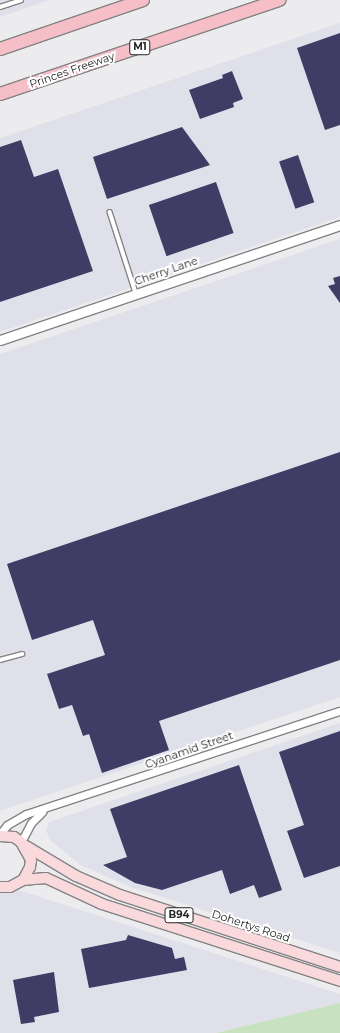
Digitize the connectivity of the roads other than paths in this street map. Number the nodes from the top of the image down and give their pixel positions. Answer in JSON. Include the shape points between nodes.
{"nodes":[{"id":1,"x":21,"y":0,"type":"edge"},
{"id":2,"x":143,"y":0,"type":"edge"},
{"id":3,"x":280,"y":0,"type":"edge"},
{"id":4,"x":0,"y":7,"type":"edge"},
{"id":5,"x":0,"y":49,"type":"edge"},
{"id":6,"x":0,"y":94,"type":"edge"},
{"id":7,"x":110,"y":212,"type":"dead end"},
{"id":8,"x":340,"y":225,"type":"edge"},
{"id":9,"x":136,"y":294,"type":"junction"},
{"id":10,"x":0,"y":340,"type":"edge"},
{"id":11,"x":22,"y":654,"type":"dead end"},
{"id":12,"x":0,"y":660,"type":"edge"},
{"id":13,"x":340,"y":711,"type":"edge"},
{"id":14,"x":45,"y":810,"type":"junction"},
{"id":15,"x":0,"y":835,"type":"edge"},
{"id":16,"x":24,"y":844,"type":"junction"},
{"id":17,"x":23,"y":880,"type":"junction"},
{"id":18,"x":0,"y":887,"type":"edge"},
{"id":19,"x":340,"y":967,"type":"edge"},
{"id":20,"x":340,"y":981,"type":"edge"}],
"edges":[{"from":1,"to":4,"type":"lane"},
{"from":2,"to":5,"type":"highway"},
{"from":3,"to":6,"type":"highway","name":"Princes Freeway","number":"M1"},
{"from":7,"to":9,"type":"lane"},
{"from":8,"to":9,"type":"street","name":"Cherry Lane"},
{"from":9,"to":10,"type":"street","name":"Cherry Lane"},
{"from":11,"to":12,"type":"lane"},
{"from":13,"to":14,"type":"street","name":"Cyanamid Street"},
{"from":14,"to":15,"type":"street","name":"Cyanamid Street","via":[[16,819]]},
{"from":14,"to":16,"type":"street","name":"Cyanamid Street","via":[[31,823]]},
{"from":15,"to":16,"type":"main road","number":"B94","via":[[14,837]]},
{"from":16,"to":17,"type":"main road","via":[[31,860]]},
{"from":16,"to":19,"type":"main road","name":"Dohertys Road","number":"B94","via":[[76,876],[120,895]]},
{"from":17,"to":18,"type":"main road","number":"B94","via":[[10,887]]},
{"from":17,"to":20,"type":"main road","number":"B94","via":[[46,878],[102,904]]}]}
